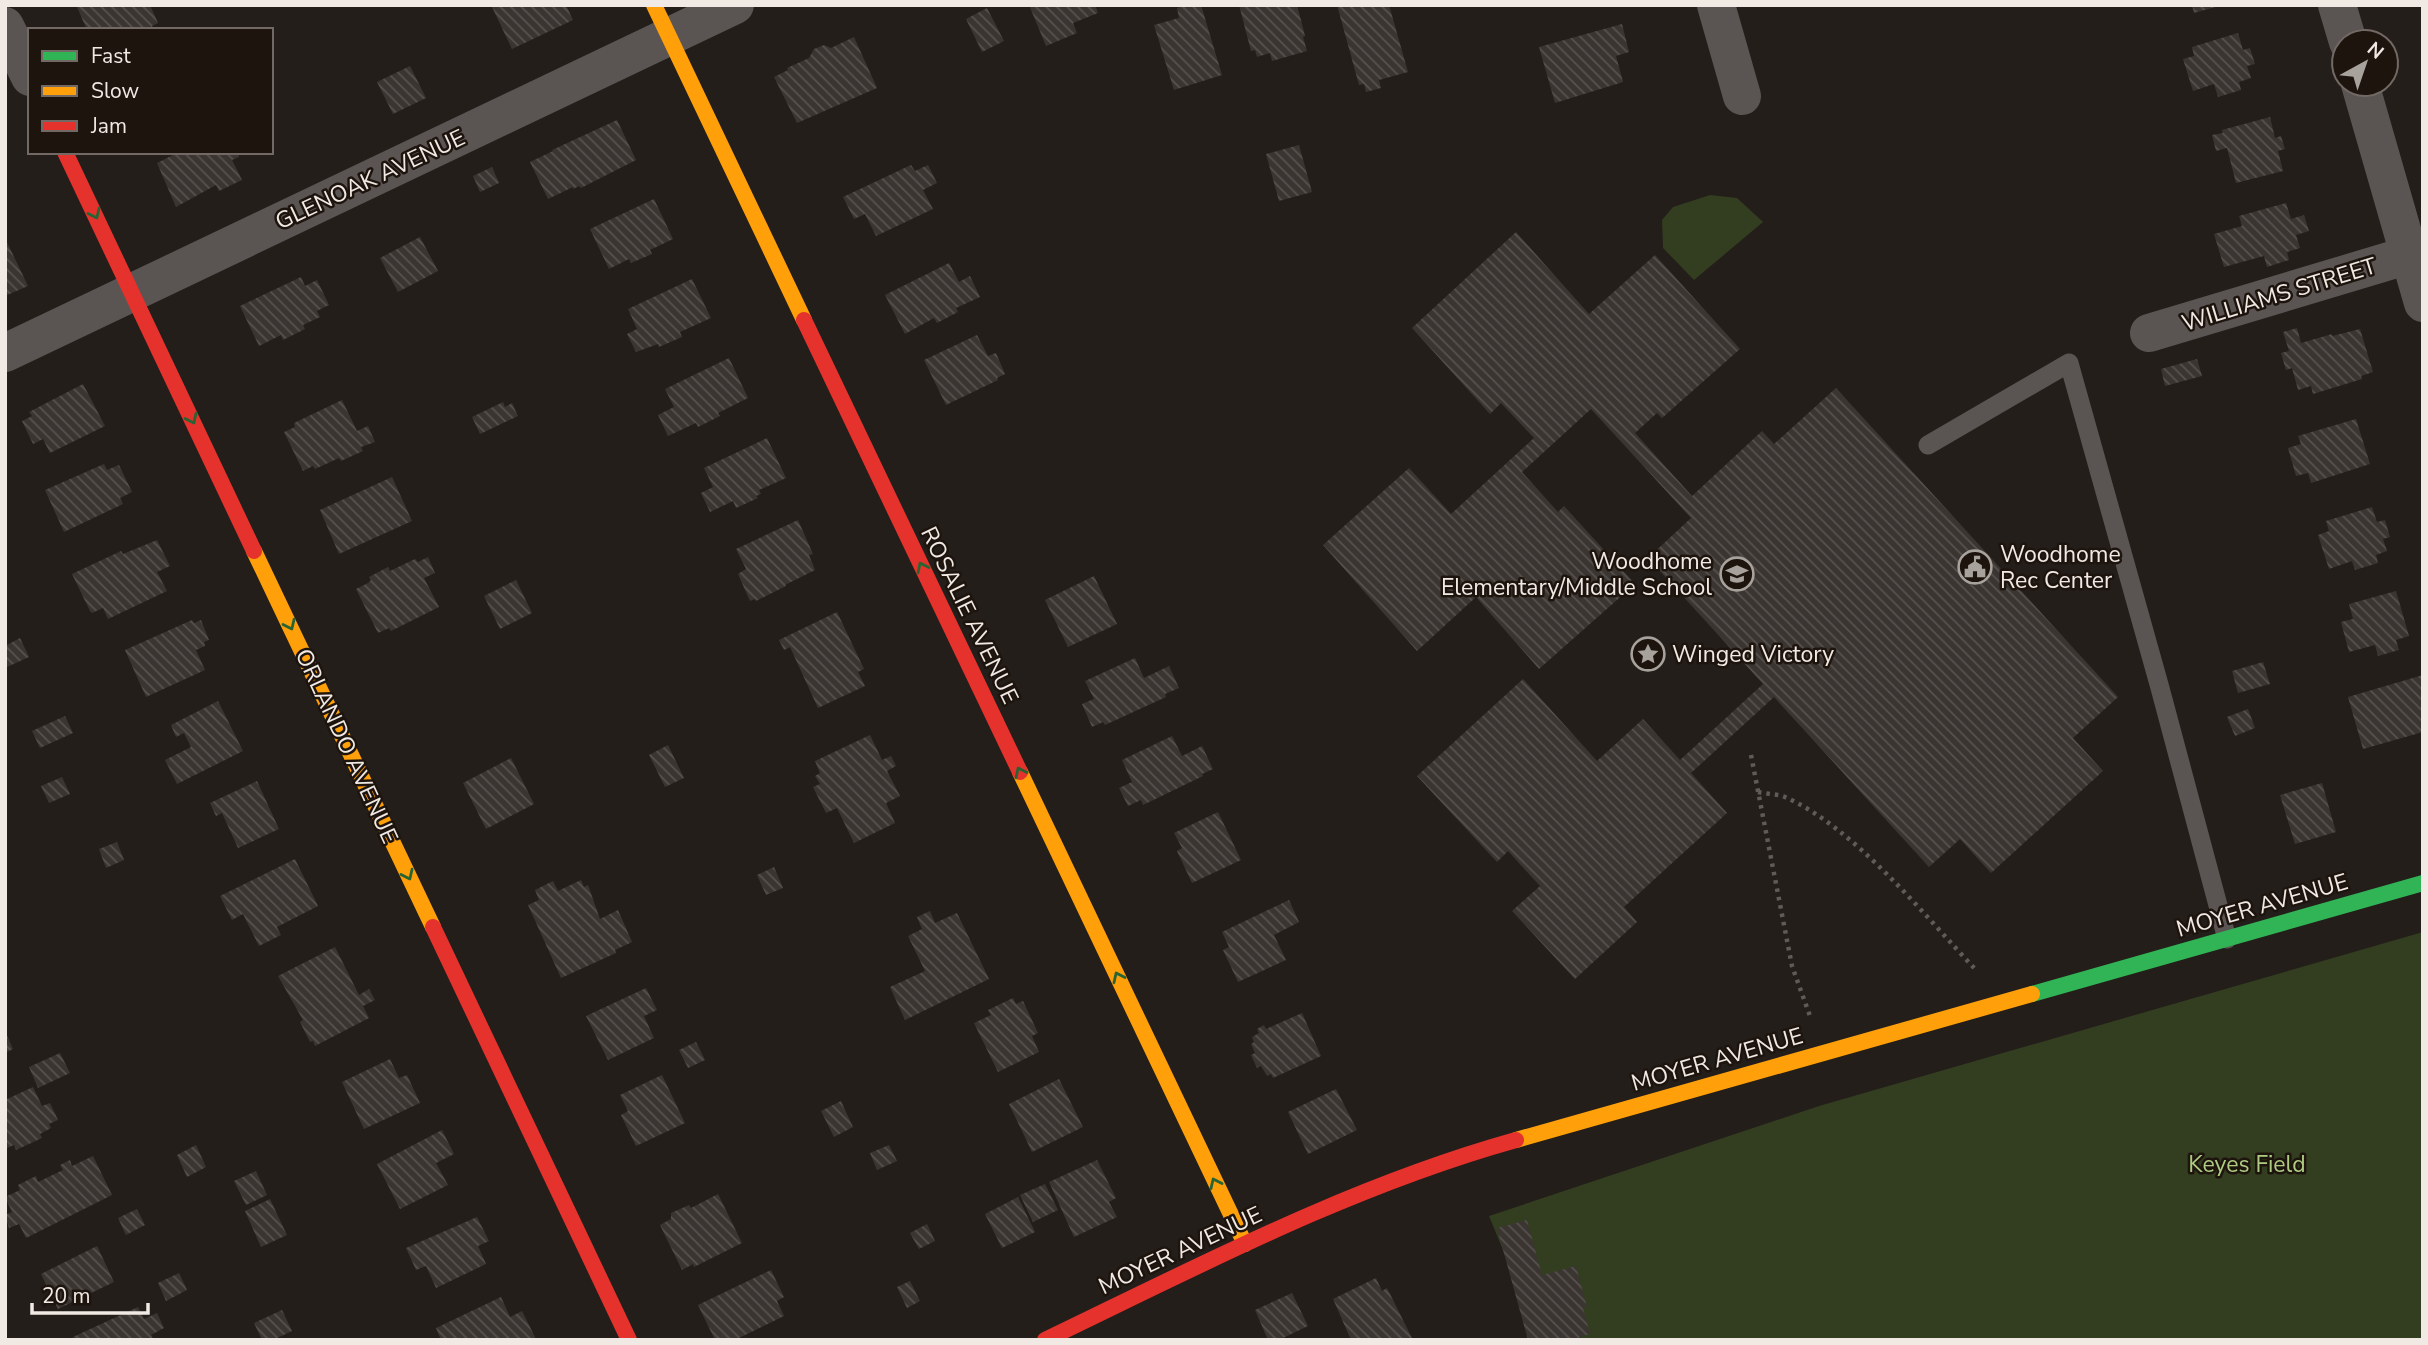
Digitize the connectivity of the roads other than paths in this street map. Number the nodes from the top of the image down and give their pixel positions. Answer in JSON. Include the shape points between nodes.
{"nodes":[{"id":1,"x":735,"y":5,"type":"edge"},
{"id":2,"x":1716,"y":5,"type":"edge"},
{"id":3,"x":2337,"y":5,"type":"edge"},
{"id":4,"x":661,"y":21,"type":"edge"},
{"id":5,"x":5,"y":26,"type":"edge"},
{"id":6,"x":2344,"y":28,"type":"edge"},
{"id":7,"x":28,"y":73,"type":"edge"},
{"id":8,"x":1742,"y":96,"type":"dead end"},
{"id":9,"x":2364,"y":98,"type":"edge"},
{"id":10,"x":66,"y":154,"type":"edge"},
{"id":11,"x":2409,"y":256,"type":"junction"},
{"id":12,"x":132,"y":292,"type":"junction"},
{"id":13,"x":2423,"y":303,"type":"edge"},
{"id":14,"x":2149,"y":333,"type":"dead end"},
{"id":15,"x":5,"y":352,"type":"edge"},
{"id":16,"x":1928,"y":445,"type":"dead end"},
{"id":17,"x":2423,"y":883,"type":"edge"},
{"id":18,"x":2227,"y":939,"type":"junction"},
{"id":19,"x":1245,"y":1244,"type":"junction"},
{"id":20,"x":629,"y":1340,"type":"edge"},
{"id":21,"x":1045,"y":1340,"type":"edge"}],
"edges":[{"from":1,"to":4,"type":"street","name":"GLENOAK AVENUE"},
{"from":2,"to":8,"type":"street"},
{"from":3,"to":6,"type":"street"},
{"from":4,"to":12,"type":"street","name":"GLENOAK AVENUE"},
{"from":19,"to":4,"type":"street","name":"ROSALIE AVENUE","one_way":true},
{"from":5,"to":7,"type":"street"},
{"from":9,"to":11,"type":"street"},
{"from":10,"to":12,"type":"street","name":"ORLANDO AVENUE","one_way":true},
{"from":11,"to":13,"type":"street"},
{"from":11,"to":14,"type":"street","name":"WILLIAMS STREET"},
{"from":12,"to":15,"type":"street","name":"GLENOAK AVENUE"},
{"from":12,"to":20,"type":"street","name":"ORLANDO AVENUE","one_way":true},
{"from":16,"to":18,"type":"lane","via":[[2069,363]]},
{"from":17,"to":18,"type":"street","name":"MOYER AVENUE"},
{"from":18,"to":19,"type":"street","name":"MOYER AVENUE","via":[[1501,1144],[1414,1172]]},
{"from":19,"to":21,"type":"street","name":"MOYER AVENUE"}]}
